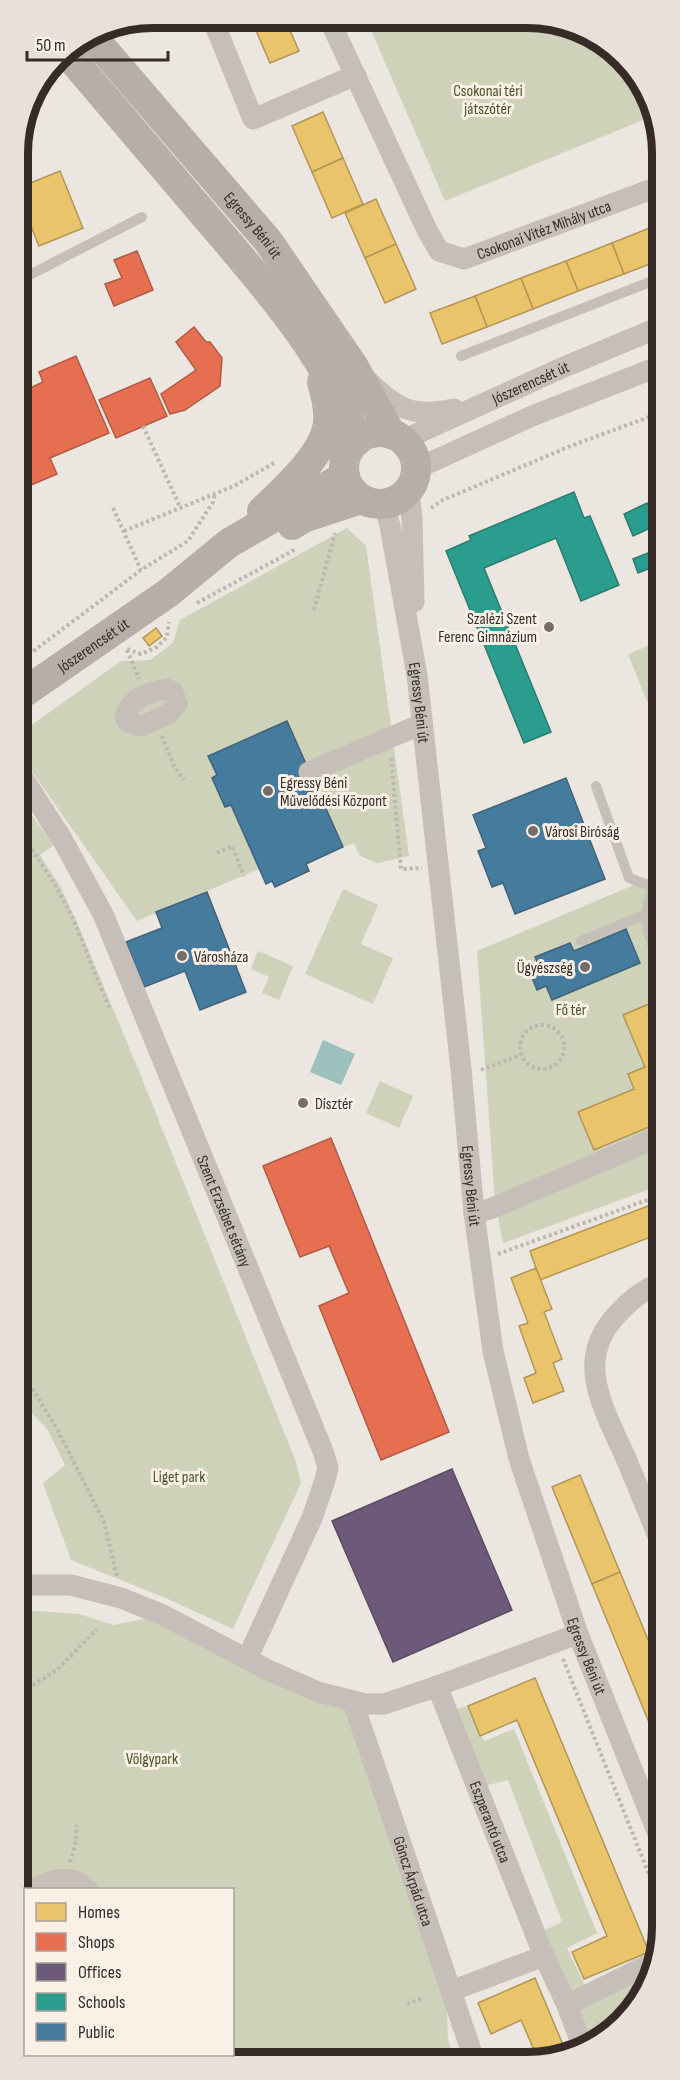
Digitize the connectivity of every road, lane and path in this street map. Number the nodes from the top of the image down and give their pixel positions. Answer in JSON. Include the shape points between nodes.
{"nodes":[{"id":1,"x":216,"y":28,"type":"edge"},
{"id":2,"x":333,"y":28,"type":"edge"},
{"id":3,"x":97,"y":42,"type":"edge"},
{"id":4,"x":71,"y":59,"type":"edge"},
{"id":5,"x":356,"y":75,"type":"junction"},
{"id":6,"x":652,"y":189,"type":"edge"},
{"id":7,"x":142,"y":217,"type":"dead end"},
{"id":8,"x":29,"y":275,"type":"edge"},
{"id":9,"x":652,"y":281,"type":"edge"},
{"id":10,"x":652,"y":330,"type":"edge"},
{"id":11,"x":313,"y":350,"type":"junction"},
{"id":12,"x":461,"y":356,"type":"dead end"},
{"id":13,"x":354,"y":367,"type":"junction"},
{"id":14,"x":652,"y":369,"type":"edge"},
{"id":15,"x":483,"y":402,"type":"junction"},
{"id":16,"x":652,"y":416,"type":"edge"},
{"id":17,"x":143,"y":426,"type":"dead end"},
{"id":18,"x":397,"y":437,"type":"junction"},
{"id":19,"x":357,"y":441,"type":"junction"},
{"id":20,"x":283,"y":459,"type":"dead end"},
{"id":21,"x":383,"y":488,"type":"junction"},
{"id":22,"x":215,"y":494,"type":"junction"},
{"id":23,"x":180,"y":507,"type":"junction"},
{"id":24,"x":112,"y":508,"type":"dead end"},
{"id":25,"x":412,"y":519,"type":"junction"},
{"id":26,"x":124,"y":531,"type":"junction"},
{"id":27,"x":326,"y":533,"type":"dead end"},
{"id":28,"x":229,"y":543,"type":"junction"},
{"id":29,"x":305,"y":544,"type":"dead end"},
{"id":30,"x":141,"y":570,"type":"junction"},
{"id":31,"x":177,"y":605,"type":"junction"},
{"id":32,"x":314,"y":610,"type":"dead end"},
{"id":33,"x":29,"y":655,"type":"edge"},
{"id":34,"x":417,"y":675,"type":"junction"},
{"id":35,"x":29,"y":690,"type":"edge"},
{"id":36,"x":145,"y":694,"type":"junction"},
{"id":37,"x":156,"y":721,"type":"junction"},
{"id":38,"x":422,"y":724,"type":"junction"},
{"id":39,"x":390,"y":738,"type":"junction"},
{"id":40,"x":309,"y":772,"type":"dead end"},
{"id":41,"x":184,"y":780,"type":"dead end"},
{"id":42,"x":596,"y":786,"type":"dead end"},
{"id":43,"x":29,"y":787,"type":"edge"},
{"id":44,"x":29,"y":845,"type":"edge"},
{"id":45,"x":217,"y":853,"type":"dead end"},
{"id":46,"x":438,"y":868,"type":"junction"},
{"id":47,"x":244,"y":876,"type":"dead end"},
{"id":48,"x":652,"y":885,"type":"edge"},
{"id":49,"x":651,"y":912,"type":"joint"},
{"id":50,"x":652,"y":916,"type":"edge"},
{"id":51,"x":581,"y":940,"type":"dead end"},
{"id":52,"x":110,"y":1010,"type":"dead end"},
{"id":53,"x":521,"y":1055,"type":"junction"},
{"id":54,"x":481,"y":1070,"type":"dead end"},
{"id":55,"x":651,"y":1140,"type":"edge"},
{"id":56,"x":651,"y":1198,"type":"edge"},
{"id":57,"x":474,"y":1213,"type":"junction"},
{"id":58,"x":497,"y":1254,"type":"dead end"},
{"id":59,"x":651,"y":1287,"type":"edge"},
{"id":60,"x":28,"y":1382,"type":"edge"},
{"id":61,"x":651,"y":1521,"type":"edge"},
{"id":62,"x":28,"y":1585,"type":"edge"},
{"id":63,"x":121,"y":1598,"type":"junction"},
{"id":64,"x":97,"y":1629,"type":"dead end"},
{"id":65,"x":578,"y":1634,"type":"junction"},
{"id":66,"x":560,"y":1654,"type":"dead end"},
{"id":67,"x":247,"y":1659,"type":"junction"},
{"id":68,"x":437,"y":1686,"type":"junction"},
{"id":69,"x":28,"y":1690,"type":"edge"},
{"id":70,"x":353,"y":1702,"type":"junction"},
{"id":71,"x":651,"y":1816,"type":"edge"},
{"id":72,"x":77,"y":1825,"type":"dead end"},
{"id":73,"x":65,"y":1878,"type":"junction"},
{"id":74,"x":651,"y":1880,"type":"edge"},
{"id":75,"x":36,"y":1888,"type":"edge"},
{"id":76,"x":86,"y":1888,"type":"edge"},
{"id":77,"x":544,"y":1956,"type":"junction"},
{"id":78,"x":645,"y":1967,"type":"edge"},
{"id":79,"x":451,"y":1991,"type":"junction"},
{"id":80,"x":423,"y":1998,"type":"dead end"},
{"id":81,"x":407,"y":2004,"type":"dead end"},
{"id":82,"x":567,"y":2005,"type":"junction"},
{"id":83,"x":580,"y":2040,"type":"edge"},
{"id":84,"x":471,"y":2052,"type":"edge"}],
"edges":[{"from":1,"to":5,"type":"street","via":[[253,119]]},
{"from":2,"to":5,"type":"street","name":"Csokonai Vitéz Mihály utca"},
{"from":3,"to":13,"type":"street","name":"Egressy Béni út","via":[[268,241]]},
{"from":4,"to":11,"type":"street","name":"Egressy Béni út","via":[[247,265]]},
{"from":5,"to":6,"type":"street","name":"Csokonai Vitéz Mihály utca","via":[[439,251],[464,259]]},
{"from":7,"to":8,"type":"lane"},
{"from":9,"to":12,"type":"lane"},
{"from":10,"to":15,"type":"street","name":"Jószerencsét út"},
{"from":11,"to":19,"type":"street","name":"Egressy Béni út","via":[[349,417]]},
{"from":11,"to":28,"type":"street","via":[[326,397],[328,423],[322,442],[291,483]]},
{"from":13,"to":15,"type":"street","via":[[383,396],[405,410],[431,414]]},
{"from":13,"to":18,"type":"street","name":"Egressy Béni út"},
{"from":14,"to":21,"type":"street","name":"Jószerencsét út","via":[[532,416]]},
{"from":15,"to":18,"type":"street","name":"Jószerencsét út"},
{"from":16,"to":25,"type":"path","via":[[442,500]]},
{"from":17,"to":23,"type":"path"},
{"from":18,"to":19,"type":"street","via":[[379,432]]},
{"from":18,"to":21,"type":"street","via":[[415,458]]},
{"from":19,"to":21,"type":"street","via":[[345,461]]},
{"from":20,"to":22,"type":"path"},
{"from":21,"to":25,"type":"street"},
{"from":21,"to":28,"type":"street","name":"Jószerencsét út"},
{"from":21,"to":31,"type":"street","name":"Jószerencsét út","via":[[303,518]]},
{"from":21,"to":34,"type":"street","name":"Egressy Béni út"},
{"from":22,"to":23,"type":"path"},
{"from":22,"to":30,"type":"path","via":[[188,541]]},
{"from":23,"to":26,"type":"path"},
{"from":24,"to":26,"type":"path"},
{"from":25,"to":34,"type":"street"},
{"from":26,"to":30,"type":"path"},
{"from":27,"to":32,"type":"path","via":[[336,528]]},
{"from":28,"to":31,"type":"street","name":"Jószerencsét út"},
{"from":29,"to":31,"type":"path"},
{"from":30,"to":33,"type":"path"},
{"from":31,"to":35,"type":"street","name":"Jószerencsét út"},
{"from":31,"to":36,"type":"path","via":[[168,623],[167,637],[157,647],[141,654],[124,650]]},
{"from":34,"to":38,"type":"street","name":"Egressy Béni út"},
{"from":36,"to":37,"type":"street","via":[[132,703],[125,717],[128,722],[142,726]]},
{"from":36,"to":37,"type":"street","via":[[167,689],[176,698],[173,710]]},
{"from":37,"to":41,"type":"path","via":[[174,766]]},
{"from":38,"to":39,"type":"street"},
{"from":38,"to":46,"type":"street","name":"Egressy Béni út"},
{"from":39,"to":40,"type":"street"},
{"from":39,"to":46,"type":"path","via":[[401,869]]},
{"from":42,"to":48,"type":"lane","via":[[628,878]]},
{"from":43,"to":67,"type":"street","name":"Szent Erzsébet sétány","via":[[103,914],[328,1468],[312,1518]]},
{"from":44,"to":52,"type":"path","via":[[74,921]]},
{"from":45,"to":47,"type":"path","via":[[232,846]]},
{"from":46,"to":57,"type":"street","name":"Egressy Béni út"},
{"from":49,"to":50,"type":"street"},
{"from":49,"to":51,"type":"lane"},
{"from":53,"to":53,"type":"path","via":[[536,1069],[550,1068],[564,1053],[563,1039],[553,1027],[530,1028],[521,1040]]},
{"from":53,"to":54,"type":"path"},
{"from":55,"to":57,"type":"street"},
{"from":56,"to":58,"type":"path"},
{"from":57,"to":65,"type":"street","name":"Egressy Béni út","via":[[485,1307],[508,1416]]},
{"from":59,"to":61,"type":"street","via":[[627,1302],[608,1325],[594,1356],[603,1407]]},
{"from":60,"to":63,"type":"path","via":[[104,1522]]},
{"from":62,"to":63,"type":"street","via":[[71,1585]]},
{"from":63,"to":67,"type":"street","via":[[163,1615]]},
{"from":64,"to":69,"type":"path","via":[[58,1669]]},
{"from":65,"to":68,"type":"street"},
{"from":65,"to":71,"type":"street","name":"Egressy Béni út"},
{"from":66,"to":74,"type":"path"},
{"from":67,"to":70,"type":"street","via":[[318,1692]]},
{"from":68,"to":70,"type":"street","via":[[384,1704]]},
{"from":68,"to":77,"type":"street","name":"Eszperantó utca"},
{"from":70,"to":79,"type":"street","name":"Göncz Árpád utca"},
{"from":72,"to":73,"type":"path"},
{"from":73,"to":75,"type":"street"},
{"from":73,"to":76,"type":"street"},
{"from":77,"to":79,"type":"street"},
{"from":77,"to":82,"type":"street","name":"Eszperantó utca"},
{"from":78,"to":82,"type":"street"},
{"from":79,"to":84,"type":"street","name":"Göncz Árpád utca"},
{"from":80,"to":81,"type":"path"},
{"from":82,"to":83,"type":"street","name":"Eszperantó utca"}]}
